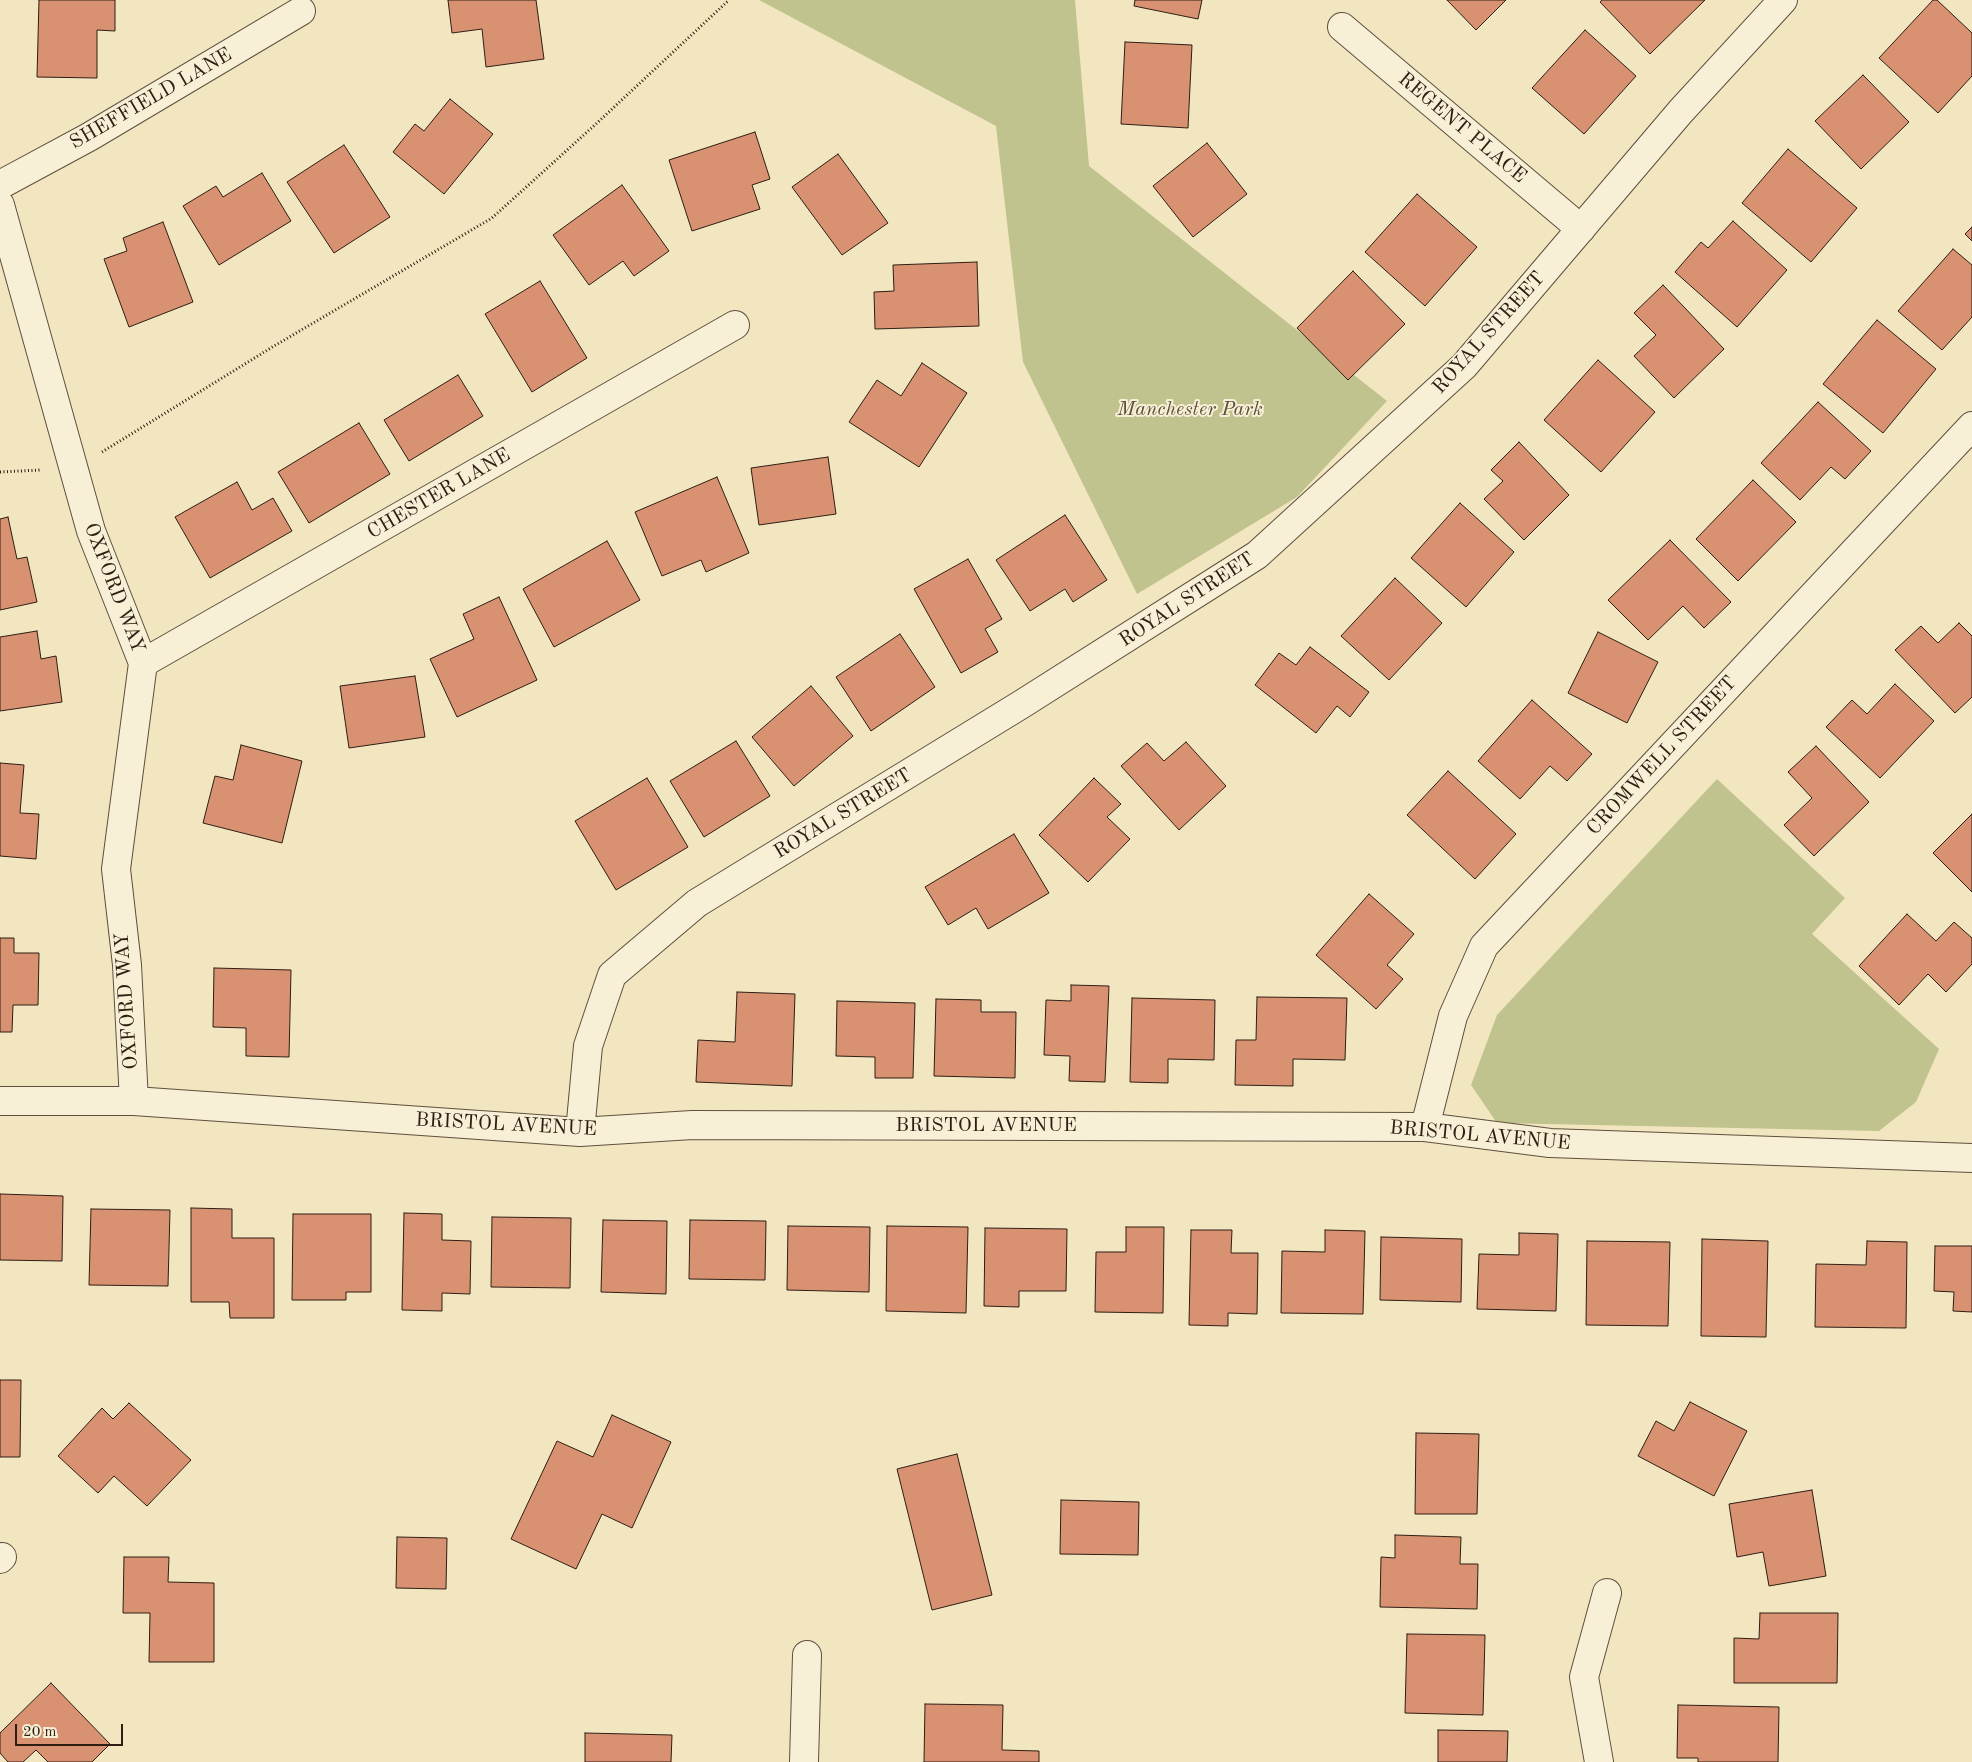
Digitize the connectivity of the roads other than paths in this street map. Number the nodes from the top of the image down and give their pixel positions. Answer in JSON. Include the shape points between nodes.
{"nodes":[{"id":1,"x":1783,"y":0,"type":"edge"},
{"id":2,"x":301,"y":11,"type":"dead end"},
{"id":3,"x":1342,"y":27,"type":"dead end"},
{"id":4,"x":0,"y":185,"type":"edge"},
{"id":5,"x":0,"y":205,"type":"edge"},
{"id":6,"x":1581,"y":230,"type":"junction"},
{"id":7,"x":735,"y":325,"type":"dead end"},
{"id":8,"x":1972,"y":426,"type":"edge"},
{"id":9,"x":143,"y":663,"type":"junction"},
{"id":10,"x":134,"y":1100,"type":"junction"},
{"id":11,"x":0,"y":1101,"type":"edge"},
{"id":12,"x":1425,"y":1128,"type":"junction"},
{"id":13,"x":580,"y":1132,"type":"junction"},
{"id":14,"x":1972,"y":1155,"type":"edge"},
{"id":15,"x":1607,"y":1593,"type":"dead end"},
{"id":16,"x":807,"y":1654,"type":"dead end"},
{"id":17,"x":804,"y":1762,"type":"edge"},
{"id":18,"x":1599,"y":1762,"type":"edge"}],
"edges":[{"from":1,"to":6,"type":"street","name":"ROYAL STREET","via":[[1681,111]]},
{"from":2,"to":4,"type":"street","name":"SHEFFIELD LANE","via":[[89,137]]},
{"from":3,"to":6,"type":"street","name":"REGENT PLACE"},
{"from":5,"to":9,"type":"street","name":"OXFORD WAY","via":[[91,530]]},
{"from":6,"to":13,"type":"street","name":"ROYAL STREET","via":[[1464,366],[1257,555],[1022,704],[697,903],[612,975],[588,1046]]},
{"from":7,"to":9,"type":"street","name":"CHESTER LANE"},
{"from":8,"to":12,"type":"street","name":"CROMWELL STREET","via":[[1484,946],[1453,1016]]},
{"from":9,"to":10,"type":"street","name":"OXFORD WAY","via":[[116,868],[127,965]]},
{"from":10,"to":11,"type":"street","name":"BRISTOL AVENUE"},
{"from":10,"to":13,"type":"street","name":"BRISTOL AVENUE"},
{"from":12,"to":13,"type":"street","name":"BRISTOL AVENUE","via":[[692,1125]]},
{"from":12,"to":14,"type":"street","name":"BRISTOL AVENUE","via":[[1550,1143]]},
{"from":15,"to":18,"type":"street","via":[[1584,1677]]},
{"from":16,"to":17,"type":"street"}]}
